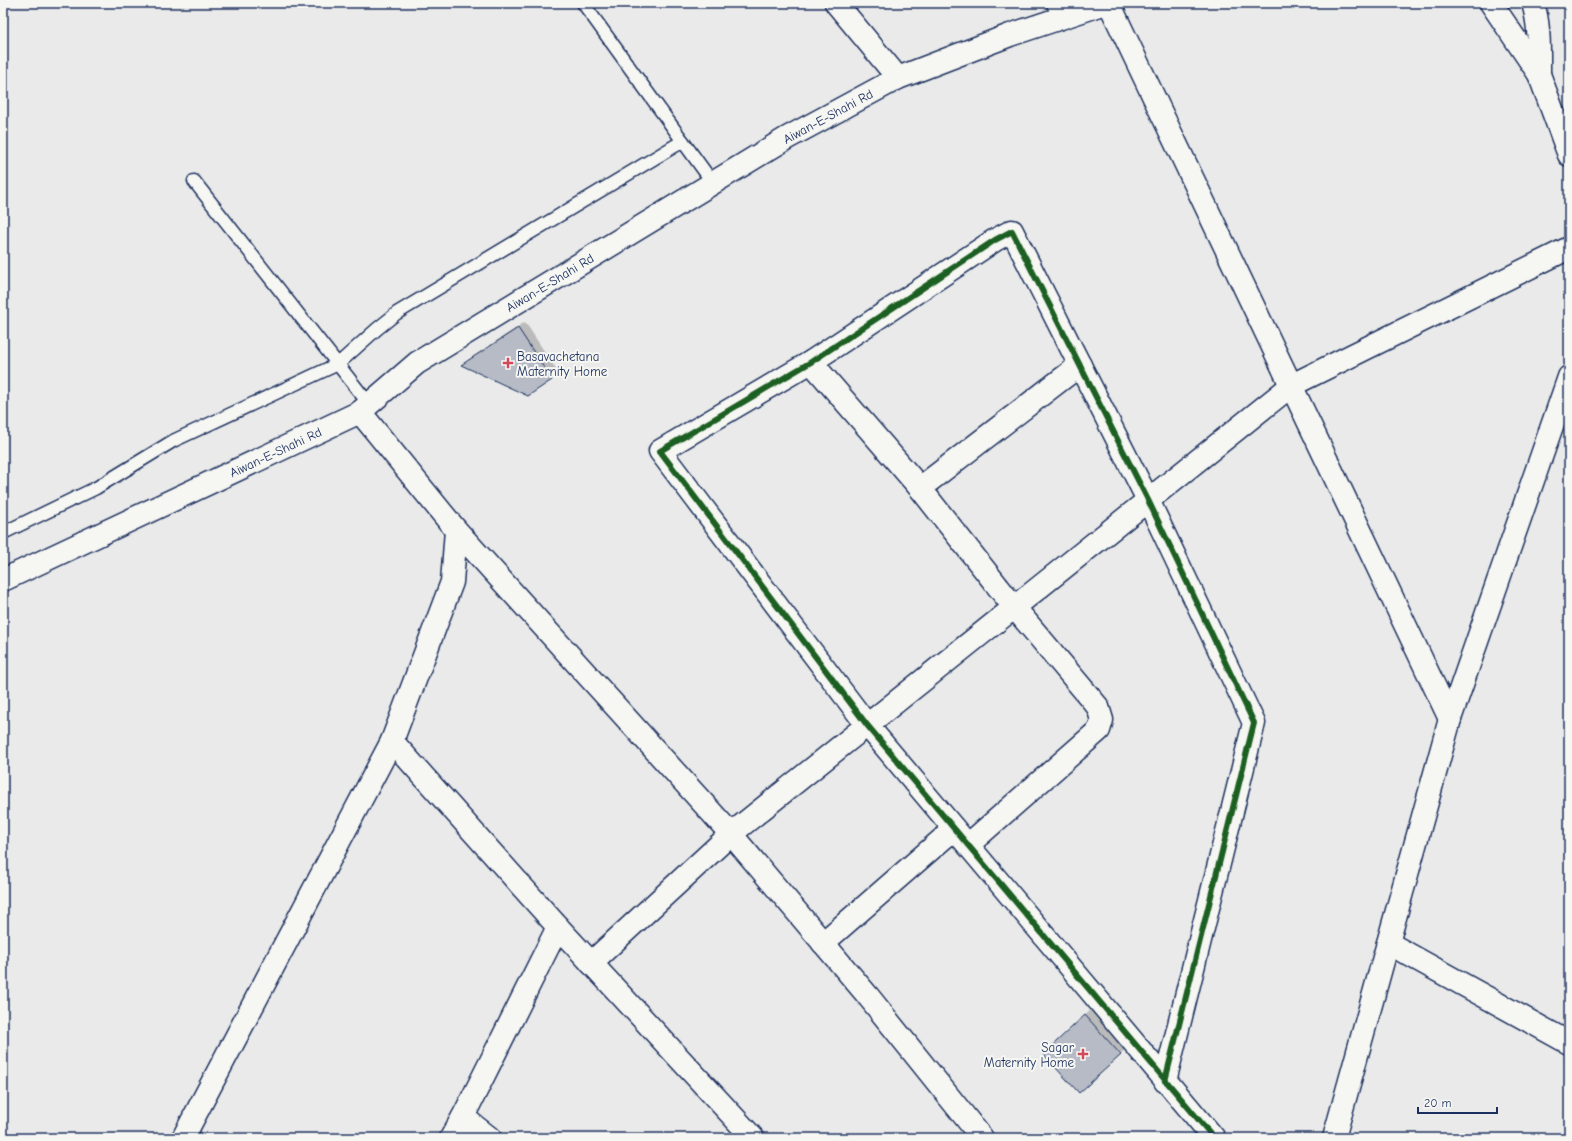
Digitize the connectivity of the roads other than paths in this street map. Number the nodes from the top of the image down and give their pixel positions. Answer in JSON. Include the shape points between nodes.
{"nodes":[{"id":1,"x":583,"y":3,"type":"edge"},
{"id":2,"x":836,"y":3,"type":"edge"},
{"id":3,"x":1106,"y":3,"type":"edge"},
{"id":4,"x":1110,"y":3,"type":"edge"},
{"id":5,"x":1491,"y":3,"type":"edge"},
{"id":6,"x":1533,"y":3,"type":"edge"},
{"id":7,"x":1056,"y":11,"type":"edge"},
{"id":8,"x":1539,"y":74,"type":"junction"},
{"id":9,"x":898,"y":78,"type":"junction"},
{"id":10,"x":683,"y":141,"type":"junction"},
{"id":11,"x":1569,"y":155,"type":"edge"},
{"id":12,"x":194,"y":181,"type":"dead end"},
{"id":13,"x":713,"y":183,"type":"junction"},
{"id":14,"x":1569,"y":248,"type":"edge"},
{"id":15,"x":811,"y":362,"type":"junction"},
{"id":16,"x":338,"y":364,"type":"junction"},
{"id":17,"x":1080,"y":365,"type":"junction"},
{"id":18,"x":1569,"y":377,"type":"edge"},
{"id":19,"x":1292,"y":385,"type":"junction"},
{"id":20,"x":365,"y":408,"type":"junction"},
{"id":21,"x":920,"y":488,"type":"junction"},
{"id":22,"x":1148,"y":500,"type":"junction"},
{"id":23,"x":456,"y":530,"type":"junction"},
{"id":24,"x":3,"y":533,"type":"edge"},
{"id":25,"x":3,"y":580,"type":"edge"},
{"id":26,"x":1014,"y":607,"type":"junction"},
{"id":27,"x":1450,"y":719,"type":"junction"},
{"id":28,"x":867,"y":725,"type":"junction"},
{"id":29,"x":392,"y":741,"type":"junction"},
{"id":30,"x":731,"y":834,"type":"junction"},
{"id":31,"x":961,"y":837,"type":"junction"},
{"id":32,"x":558,"y":927,"type":"junction"},
{"id":33,"x":823,"y":943,"type":"junction"},
{"id":34,"x":1388,"y":943,"type":"junction"},
{"id":35,"x":591,"y":963,"type":"junction"},
{"id":36,"x":1569,"y":1043,"type":"edge"},
{"id":37,"x":1165,"y":1080,"type":"junction"},
{"id":38,"x":462,"y":1117,"type":"junction"},
{"id":39,"x":183,"y":1138,"type":"edge"},
{"id":40,"x":451,"y":1138,"type":"edge"},
{"id":41,"x":490,"y":1138,"type":"edge"},
{"id":42,"x":753,"y":1138,"type":"edge"},
{"id":43,"x":982,"y":1138,"type":"edge"},
{"id":44,"x":1214,"y":1138,"type":"edge"},
{"id":45,"x":1334,"y":1138,"type":"edge"}],
"edges":[{"from":1,"to":10,"type":"lane"},
{"from":2,"to":9,"type":"street"},
{"from":3,"to":7,"type":"street","name":"Aiwan-E-Shahi Rd"},
{"from":4,"to":19,"type":"street"},
{"from":5,"to":8,"type":"street"},
{"from":6,"to":8,"type":"street","via":[[1538,23]]},
{"from":7,"to":9,"type":"street","name":"Aiwan-E-Shahi Rd","via":[[1010,35]]},
{"from":8,"to":11,"type":"street"},
{"from":9,"to":13,"type":"street","name":"Aiwan-E-Shahi Rd","via":[[787,138]]},
{"from":10,"to":13,"type":"lane"},
{"from":10,"to":16,"type":"lane","via":[[397,313]]},
{"from":12,"to":16,"type":"lane"},
{"from":13,"to":20,"type":"street","name":"Aiwan-E-Shahi Rd","via":[[417,362]]},
{"from":14,"to":19,"type":"street"},
{"from":15,"to":17,"type":"street","via":[[1012,231]]},
{"from":15,"to":21,"type":"street"},
{"from":15,"to":28,"type":"street","via":[[660,451]]},
{"from":16,"to":20,"type":"lane"},
{"from":16,"to":24,"type":"lane","via":[[173,441],[96,488]]},
{"from":17,"to":21,"type":"street"},
{"from":17,"to":22,"type":"street"},
{"from":18,"to":27,"type":"street"},
{"from":19,"to":22,"type":"street"},
{"from":19,"to":27,"type":"street"},
{"from":20,"to":23,"type":"street"},
{"from":20,"to":25,"type":"street","name":"Aiwan-E-Shahi Rd"},
{"from":21,"to":26,"type":"street"},
{"from":22,"to":26,"type":"street"},
{"from":22,"to":37,"type":"street","via":[[1254,723]]},
{"from":23,"to":29,"type":"street","via":[[452,582]]},
{"from":23,"to":30,"type":"street"},
{"from":26,"to":28,"type":"street"},
{"from":26,"to":31,"type":"street","via":[[1098,707],[1102,720],[1099,730]]},
{"from":27,"to":34,"type":"street"},
{"from":28,"to":30,"type":"street"},
{"from":28,"to":31,"type":"street"},
{"from":29,"to":32,"type":"street"},
{"from":29,"to":39,"type":"street"},
{"from":30,"to":33,"type":"street"},
{"from":30,"to":35,"type":"street"},
{"from":31,"to":33,"type":"street"},
{"from":31,"to":37,"type":"street"},
{"from":32,"to":35,"type":"street"},
{"from":32,"to":38,"type":"street"},
{"from":33,"to":43,"type":"street"},
{"from":34,"to":36,"type":"street"},
{"from":34,"to":45,"type":"street"},
{"from":35,"to":42,"type":"street"},
{"from":37,"to":44,"type":"street"},
{"from":38,"to":40,"type":"street"},
{"from":38,"to":41,"type":"street"}]}
